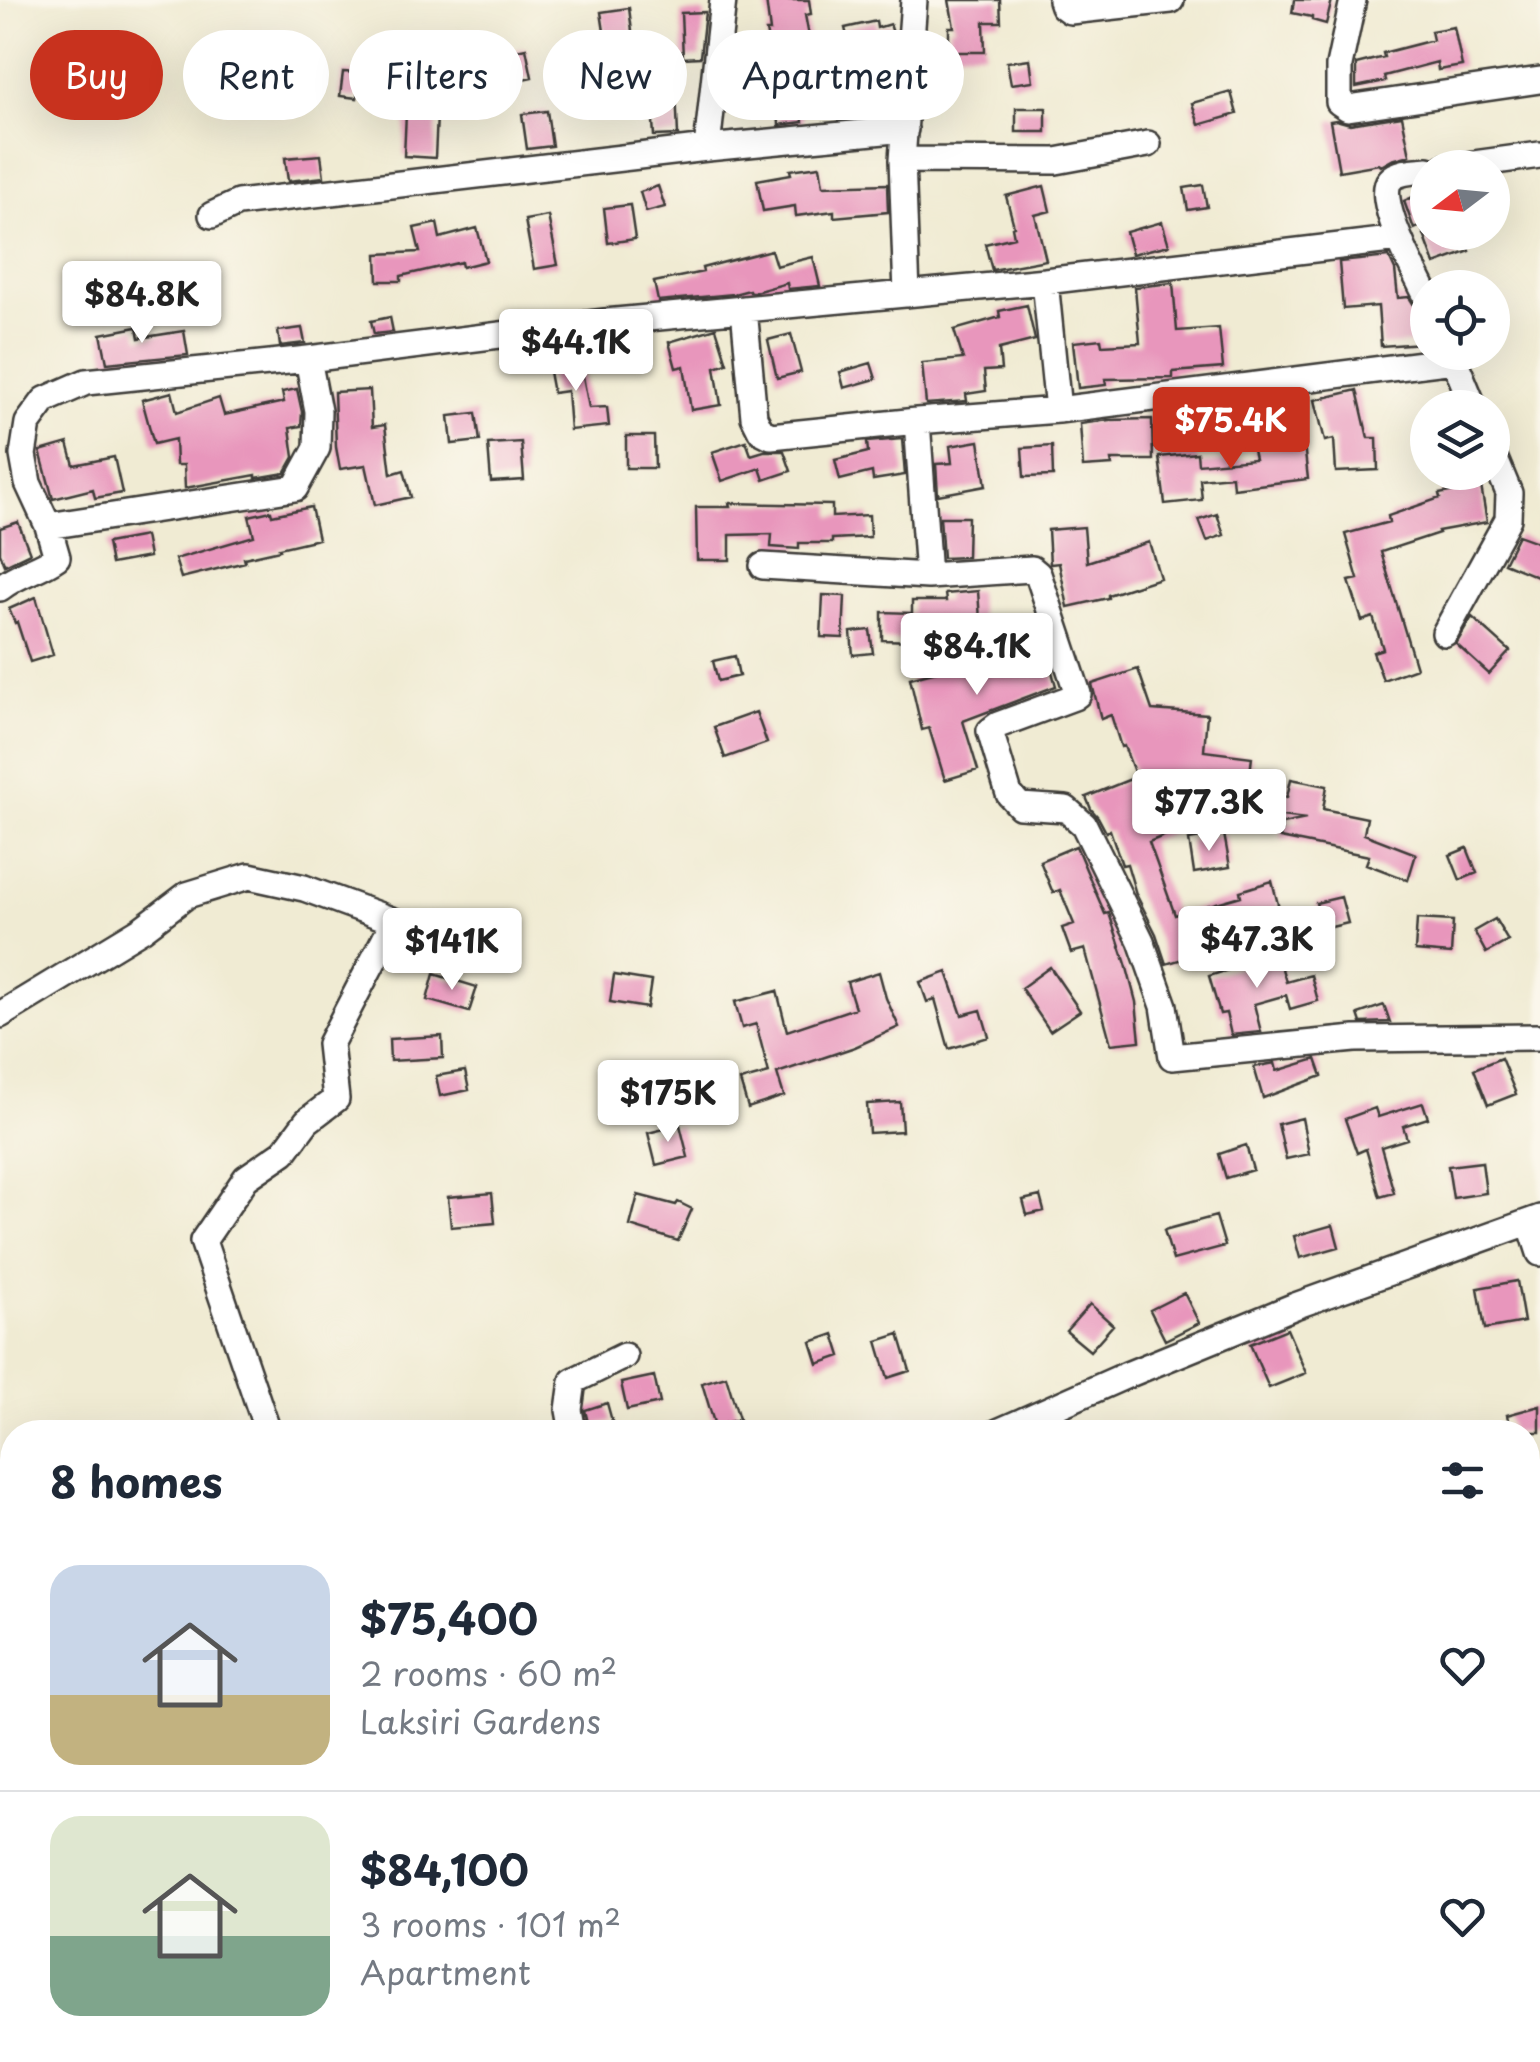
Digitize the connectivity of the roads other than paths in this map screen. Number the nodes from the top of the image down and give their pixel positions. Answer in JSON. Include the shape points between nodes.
{"nodes":[{"id":1,"x":723,"y":0,"type":"edge"},
{"id":2,"x":914,"y":0,"type":"edge"},
{"id":3,"x":1061,"y":0,"type":"edge"},
{"id":4,"x":1171,"y":0,"type":"edge"},
{"id":5,"x":1353,"y":0,"type":"edge"},
{"id":6,"x":1540,"y":80,"type":"edge"},
{"id":7,"x":905,"y":129,"type":"junction"},
{"id":8,"x":1148,"y":144,"type":"dead end"},
{"id":9,"x":707,"y":148,"type":"junction"},
{"id":10,"x":1540,"y":154,"type":"edge"},
{"id":11,"x":1510,"y":158,"type":"edge"},
{"id":12,"x":902,"y":160,"type":"junction"},
{"id":13,"x":1410,"y":172,"type":"edge"},
{"id":14,"x":212,"y":215,"type":"dead end"},
{"id":15,"x":1399,"y":239,"type":"junction"},
{"id":16,"x":1414,"y":270,"type":"edge"},
{"id":17,"x":1044,"y":281,"type":"junction"},
{"id":18,"x":907,"y":294,"type":"junction"},
{"id":19,"x":744,"y":309,"type":"junction"},
{"id":20,"x":308,"y":359,"type":"junction"},
{"id":21,"x":1410,"y":362,"type":"edge"},
{"id":22,"x":1058,"y":410,"type":"junction"},
{"id":23,"x":917,"y":421,"type":"junction"},
{"id":24,"x":1509,"y":490,"type":"edge"},
{"id":25,"x":48,"y":526,"type":"junction"},
{"id":26,"x":763,"y":566,"type":"dead end"},
{"id":27,"x":928,"y":576,"type":"junction"},
{"id":28,"x":0,"y":588,"type":"edge"},
{"id":29,"x":1446,"y":633,"type":"dead end"},
{"id":30,"x":0,"y":1016,"type":"edge"},
{"id":31,"x":1540,"y":1037,"type":"edge"},
{"id":32,"x":1535,"y":1220,"type":"edge"},
{"id":33,"x":1540,"y":1253,"type":"edge"},
{"id":34,"x":624,"y":1356,"type":"dead end"},
{"id":35,"x":264,"y":1420,"type":"edge"},
{"id":36,"x":571,"y":1420,"type":"edge"},
{"id":37,"x":1025,"y":1420,"type":"edge"}],
"edges":[{"from":1,"to":9,"type":"street"},
{"from":2,"to":7,"type":"street"},
{"from":3,"to":4,"type":"street","via":[[1070,11]]},
{"from":5,"to":6,"type":"street","via":[[1339,66],[1338,102],[1348,108]]},
{"from":7,"to":9,"type":"street"},
{"from":7,"to":12,"type":"street"},
{"from":8,"to":12,"type":"street","via":[[1056,161]]},
{"from":9,"to":14,"type":"street","via":[[238,203]]},
{"from":10,"to":11,"type":"street"},
{"from":12,"to":18,"type":"street"},
{"from":13,"to":15,"type":"street","via":[[1390,180],[1385,194]]},
{"from":15,"to":16,"type":"street"},
{"from":15,"to":17,"type":"street"},
{"from":17,"to":18,"type":"street"},
{"from":17,"to":22,"type":"street"},
{"from":18,"to":19,"type":"street"},
{"from":19,"to":20,"type":"street"},
{"from":19,"to":23,"type":"street","via":[[754,417],[761,430],[771,436]]},
{"from":20,"to":25,"type":"street","via":[[318,448],[295,488]]},
{"from":20,"to":25,"type":"street","via":[[86,382],[45,400],[28,423],[23,455]]},
{"from":21,"to":22,"type":"street"},
{"from":22,"to":23,"type":"street"},
{"from":23,"to":27,"type":"street"},
{"from":24,"to":29,"type":"street","via":[[1508,519]]},
{"from":25,"to":28,"type":"street","via":[[57,557]]},
{"from":26,"to":27,"type":"street"},
{"from":27,"to":31,"type":"street","via":[[1032,569],[1038,574],[1078,694],[990,731],[1009,794],[1020,806],[1066,809],[1084,825],[1141,941],[1164,1006],[1172,1057],[1355,1039]]},
{"from":30,"to":35,"type":"street","via":[[142,930],[186,895],[249,876],[304,888],[394,922],[330,1044],[336,1099],[307,1121],[284,1152],[246,1178],[203,1241]]},
{"from":32,"to":33,"type":"street"},
{"from":32,"to":37,"type":"street","via":[[1295,1306]]},
{"from":34,"to":36,"type":"street","via":[[573,1381]]}]}
